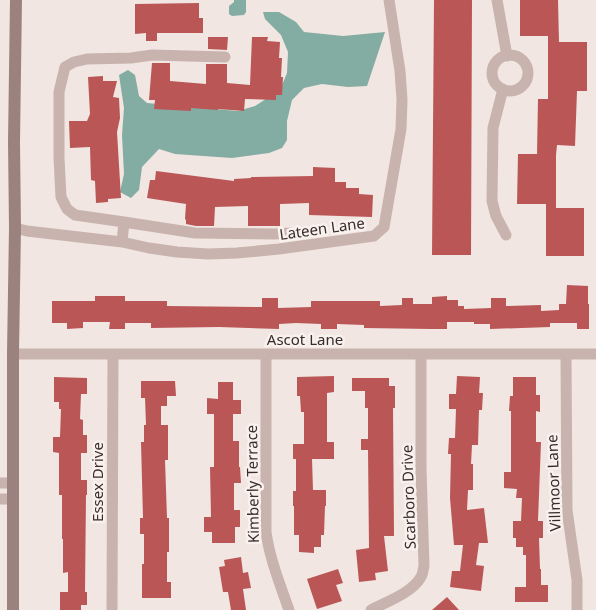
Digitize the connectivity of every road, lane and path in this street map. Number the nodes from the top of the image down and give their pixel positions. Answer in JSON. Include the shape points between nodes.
{"nodes":[{"id":1,"x":16,"y":0,"type":"edge"},
{"id":2,"x":389,"y":0,"type":"edge"},
{"id":3,"x":497,"y":0,"type":"edge"},
{"id":4,"x":225,"y":56,"type":"dead end"},
{"id":5,"x":507,"y":56,"type":"junction"},
{"id":6,"x":503,"y":89,"type":"junction"},
{"id":7,"x":124,"y":222,"type":"junction"},
{"id":8,"x":15,"y":228,"type":"junction"},
{"id":9,"x":290,"y":233,"type":"dead end"},
{"id":10,"x":220,"y":234,"type":"junction"},
{"id":11,"x":506,"y":235,"type":"dead end"},
{"id":12,"x":122,"y":242,"type":"junction"},
{"id":13,"x":219,"y":254,"type":"junction"},
{"id":14,"x":13,"y":354,"type":"junction"},
{"id":15,"x":113,"y":354,"type":"junction"},
{"id":16,"x":266,"y":354,"type":"junction"},
{"id":17,"x":421,"y":354,"type":"junction"},
{"id":18,"x":596,"y":354,"type":"edge"},
{"id":19,"x":566,"y":355,"type":"junction"},
{"id":20,"x":0,"y":483,"type":"edge"},
{"id":21,"x":13,"y":483,"type":"junction"},
{"id":22,"x":7,"y":499,"type":"edge"},
{"id":23,"x":13,"y":610,"type":"edge"},
{"id":24,"x":112,"y":610,"type":"edge"},
{"id":25,"x":289,"y":610,"type":"edge"},
{"id":26,"x":371,"y":610,"type":"edge"},
{"id":27,"x":577,"y":610,"type":"edge"}],
"edges":[{"from":1,"to":8,"type":"street"},
{"from":2,"to":13,"type":"street","name":"Lateen Lane","via":[[400,71],[402,129],[384,227],[374,236]]},
{"from":3,"to":5,"type":"street"},
{"from":4,"to":7,"type":"street","via":[[152,55],[87,59],[65,67],[59,92],[61,197],[75,216]]},
{"from":5,"to":6,"type":"street","via":[[496,62],[492,75]]},
{"from":5,"to":6,"type":"street","via":[[523,61],[528,72],[527,79],[519,88]]},
{"from":6,"to":11,"type":"street","via":[[493,128],[492,201]]},
{"from":7,"to":10,"type":"street"},
{"from":7,"to":12,"type":"street"},
{"from":8,"to":12,"type":"street","name":"Lateen Lane"},
{"from":8,"to":14,"type":"street"},
{"from":9,"to":10,"type":"street"},
{"from":10,"to":13,"type":"street"},
{"from":12,"to":13,"type":"street","name":"Lateen Lane","via":[[177,252]]},
{"from":14,"to":15,"type":"street","name":"Ascot Lane"},
{"from":14,"to":21,"type":"street"},
{"from":15,"to":16,"type":"street","name":"Ascot Lane"},
{"from":15,"to":24,"type":"street","name":"Essex Drive"},
{"from":16,"to":17,"type":"street","name":"Ascot Lane"},
{"from":16,"to":25,"type":"street","name":"Kimberly Terrace","via":[[266,532],[272,562]]},
{"from":17,"to":19,"type":"street","name":"Ascot Lane"},
{"from":17,"to":26,"type":"street","name":"Scarboro Drive","via":[[424,566],[421,578],[411,588]]},
{"from":18,"to":19,"type":"street","name":"Ascot Lane"},
{"from":19,"to":27,"type":"street","name":"Villmoor Lane","via":[[567,510],[577,580]]},
{"from":20,"to":21,"type":"street"},
{"from":21,"to":22,"type":"street"},
{"from":22,"to":23,"type":"street"}]}
